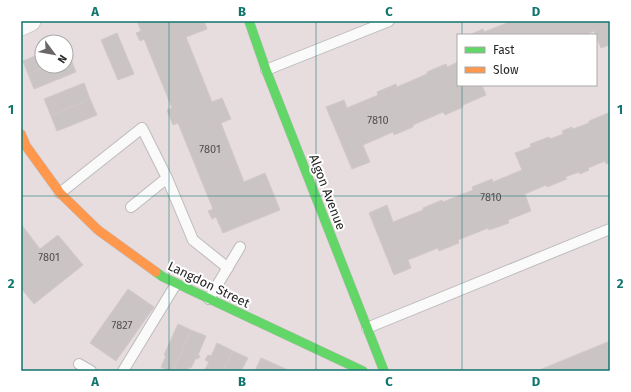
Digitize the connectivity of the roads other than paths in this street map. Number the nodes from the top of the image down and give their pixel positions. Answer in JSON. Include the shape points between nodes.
{"nodes":[{"id":1,"x":30,"y":21,"type":"edge"},
{"id":2,"x":249,"y":21,"type":"edge"},
{"id":3,"x":389,"y":21,"type":"edge"},
{"id":4,"x":21,"y":25,"type":"edge"},
{"id":5,"x":266,"y":70,"type":"junction"},
{"id":6,"x":21,"y":134,"type":"edge"},
{"id":7,"x":167,"y":178,"type":"junction"},
{"id":8,"x":60,"y":193,"type":"junction"},
{"id":9,"x":131,"y":207,"type":"dead end"},
{"id":10,"x":610,"y":228,"type":"edge"},
{"id":11,"x":240,"y":247,"type":"dead end"},
{"id":12,"x":228,"y":268,"type":"junction"},
{"id":13,"x":176,"y":284,"type":"junction"},
{"id":14,"x":209,"y":299,"type":"junction"},
{"id":15,"x":367,"y":328,"type":"junction"},
{"id":16,"x":79,"y":364,"type":"dead end"},
{"id":17,"x":91,"y":371,"type":"edge"},
{"id":18,"x":123,"y":371,"type":"edge"},
{"id":19,"x":363,"y":371,"type":"edge"},
{"id":20,"x":384,"y":371,"type":"edge"}],
"edges":[{"from":1,"to":4,"type":"street"},
{"from":2,"to":5,"type":"street","name":"Algon Avenue"},
{"from":3,"to":5,"type":"lane"},
{"from":5,"to":15,"type":"street","name":"Algon Avenue"},
{"from":6,"to":8,"type":"street","name":"Langdon Street","via":[[26,146]]},
{"from":7,"to":8,"type":"lane","via":[[142,128]]},
{"from":7,"to":9,"type":"lane"},
{"from":7,"to":12,"type":"lane","via":[[193,240]]},
{"from":8,"to":13,"type":"street","name":"Langdon Street","via":[[98,230]]},
{"from":10,"to":15,"type":"lane"},
{"from":11,"to":12,"type":"lane"},
{"from":12,"to":14,"type":"lane"},
{"from":13,"to":14,"type":"street","name":"Langdon Street"},
{"from":13,"to":18,"type":"lane"},
{"from":14,"to":19,"type":"street","name":"Langdon Street"},
{"from":15,"to":20,"type":"street","name":"Algon Avenue"},
{"from":16,"to":17,"type":"lane"}]}
